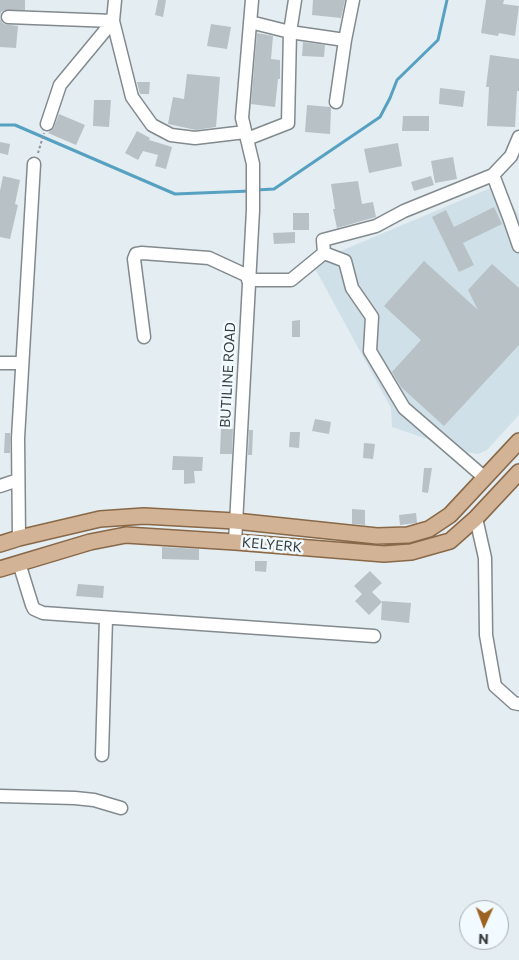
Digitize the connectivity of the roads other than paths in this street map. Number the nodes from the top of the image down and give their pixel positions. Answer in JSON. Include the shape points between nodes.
{"nodes":[{"id":1,"x":115,"y":0,"type":"edge"},
{"id":2,"x":252,"y":0,"type":"edge"},
{"id":3,"x":295,"y":0,"type":"edge"},
{"id":4,"x":353,"y":0,"type":"edge"},
{"id":5,"x":8,"y":17,"type":"dead end"},
{"id":6,"x":113,"y":21,"type":"junction"},
{"id":7,"x":250,"y":22,"type":"junction"},
{"id":8,"x":290,"y":32,"type":"junction"},
{"id":9,"x":345,"y":40,"type":"junction"},
{"id":10,"x":336,"y":102,"type":"dead end"},
{"id":11,"x":47,"y":124,"type":"road end"},
{"id":12,"x":246,"y":135,"type":"junction"},
{"id":13,"x":519,"y":137,"type":"edge"},
{"id":14,"x":34,"y":164,"type":"road end"},
{"id":15,"x":493,"y":175,"type":"junction"},
{"id":16,"x":517,"y":234,"type":"edge"},
{"id":17,"x":519,"y":246,"type":"edge"},
{"id":18,"x":324,"y":253,"type":"junction"},
{"id":19,"x":248,"y":278,"type":"junction"},
{"id":20,"x":144,"y":337,"type":"dead end"},
{"id":21,"x":0,"y":363,"type":"edge"},
{"id":22,"x":22,"y":363,"type":"junction"},
{"id":23,"x":519,"y":441,"type":"edge"},
{"id":24,"x":519,"y":472,"type":"edge"},
{"id":25,"x":485,"y":478,"type":"junction"},
{"id":26,"x":18,"y":480,"type":"junction"},
{"id":27,"x":0,"y":486,"type":"edge"},
{"id":28,"x":476,"y":518,"type":"junction"},
{"id":29,"x":235,"y":521,"type":"junction"},
{"id":30,"x":19,"y":538,"type":"junction"},
{"id":31,"x":235,"y":542,"type":"junction"},
{"id":32,"x":0,"y":544,"type":"edge"},
{"id":33,"x":19,"y":564,"type":"junction"},
{"id":34,"x":0,"y":570,"type":"edge"},
{"id":35,"x":106,"y":618,"type":"junction"},
{"id":36,"x":374,"y":636,"type":"dead end"},
{"id":37,"x":519,"y":704,"type":"edge"},
{"id":38,"x":102,"y":755,"type":"dead end"},
{"id":39,"x":0,"y":796,"type":"edge"},
{"id":40,"x":121,"y":808,"type":"dead end"}],
"edges":[{"from":1,"to":6,"type":"street"},
{"from":2,"to":7,"type":"street","name":"BUTILINE ROAD"},
{"from":3,"to":8,"type":"street"},
{"from":4,"to":9,"type":"street"},
{"from":5,"to":6,"type":"street"},
{"from":6,"to":11,"type":"street","via":[[60,85]]},
{"from":6,"to":12,"type":"street","via":[[132,97],[152,125],[171,135],[196,138]]},
{"from":7,"to":8,"type":"street"},
{"from":7,"to":12,"type":"street","name":"BUTILINE ROAD","via":[[242,118]]},
{"from":8,"to":9,"type":"street"},
{"from":8,"to":12,"type":"street","via":[[288,123]]},
{"from":9,"to":10,"type":"street"},
{"from":12,"to":19,"type":"street","name":"BUTILINE ROAD","via":[[253,164]]},
{"from":13,"to":15,"type":"street","via":[[511,156]]},
{"from":14,"to":22,"type":"street"},
{"from":15,"to":16,"type":"street"},
{"from":15,"to":18,"type":"street","via":[[404,211],[376,226],[323,240]]},
{"from":16,"to":17,"type":"street"},
{"from":18,"to":19,"type":"street","via":[[291,280]]},
{"from":18,"to":25,"type":"street","via":[[345,260],[352,288],[372,317],[370,351],[404,408]]},
{"from":19,"to":20,"type":"street","via":[[209,258],[136,254]]},
{"from":19,"to":29,"type":"street","name":"BUTILINE ROAD"},
{"from":21,"to":22,"type":"street"},
{"from":22,"to":26,"type":"street"},
{"from":23,"to":25,"type":"main road"},
{"from":24,"to":28,"type":"main road","name":"KELYERK"},
{"from":25,"to":29,"type":"main road","via":[[450,515],[429,529],[408,535],[377,536]]},
{"from":26,"to":27,"type":"street"},
{"from":26,"to":30,"type":"street"},
{"from":28,"to":31,"type":"main road","name":"KELYERK","via":[[450,541],[411,552],[384,554]]},
{"from":28,"to":37,"type":"street","via":[[485,558],[486,635],[495,686]]},
{"from":29,"to":30,"type":"main road","via":[[144,516],[100,520]]},
{"from":29,"to":31,"type":"street","name":"BUTILINE ROAD"},
{"from":30,"to":32,"type":"main road"},
{"from":31,"to":33,"type":"main road","name":"KELYERK","via":[[126,535],[90,542]]},
{"from":33,"to":34,"type":"main road","name":"KELYERK"},
{"from":33,"to":35,"type":"street","via":[[34,609]]},
{"from":35,"to":36,"type":"street"},
{"from":35,"to":38,"type":"street"},
{"from":39,"to":40,"type":"street","via":[[75,798]]}]}
